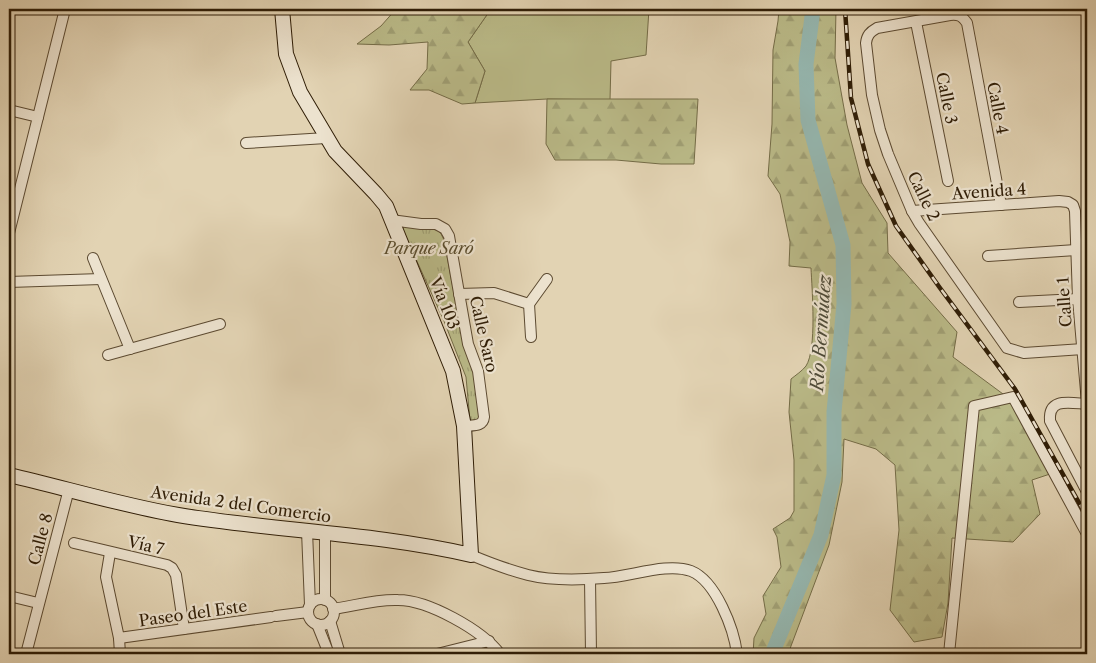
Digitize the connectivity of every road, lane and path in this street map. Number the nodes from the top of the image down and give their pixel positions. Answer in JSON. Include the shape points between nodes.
{"nodes":[{"id":1,"x":65,"y":9,"type":"edge"},
{"id":2,"x":282,"y":9,"type":"edge"},
{"id":3,"x":916,"y":22,"type":"junction"},
{"id":4,"x":9,"y":110,"type":"edge"},
{"id":5,"x":38,"y":116,"type":"junction"},
{"id":6,"x":326,"y":138,"type":"junction"},
{"id":7,"x":246,"y":143,"type":"dead end"},
{"id":8,"x":948,"y":181,"type":"dead end"},
{"id":9,"x":1068,"y":202,"type":"joint"},
{"id":10,"x":1001,"y":205,"type":"junction"},
{"id":11,"x":912,"y":211,"type":"junction"},
{"id":12,"x":392,"y":220,"type":"junction"},
{"id":13,"x":9,"y":232,"type":"edge"},
{"id":14,"x":1076,"y":250,"type":"junction"},
{"id":15,"x":988,"y":256,"type":"dead end"},
{"id":16,"x":93,"y":258,"type":"dead end"},
{"id":17,"x":101,"y":279,"type":"junction"},
{"id":18,"x":547,"y":279,"type":"dead end"},
{"id":19,"x":9,"y":282,"type":"edge"},
{"id":20,"x":459,"y":294,"type":"junction"},
{"id":21,"x":1078,"y":299,"type":"junction"},
{"id":22,"x":1020,"y":302,"type":"dead end"},
{"id":23,"x":529,"y":304,"type":"junction"},
{"id":24,"x":220,"y":324,"type":"dead end"},
{"id":25,"x":531,"y":337,"type":"dead end"},
{"id":26,"x":130,"y":349,"type":"junction"},
{"id":27,"x":1083,"y":349,"type":"junction"},
{"id":28,"x":108,"y":355,"type":"dead end"},
{"id":29,"x":1087,"y":404,"type":"edge"},
{"id":30,"x":464,"y":426,"type":"junction"},
{"id":31,"x":9,"y":475,"type":"edge"},
{"id":32,"x":69,"y":489,"type":"junction"},
{"id":33,"x":1087,"y":492,"type":"edge"},
{"id":34,"x":307,"y":531,"type":"junction"},
{"id":35,"x":324,"y":533,"type":"junction"},
{"id":36,"x":1087,"y":534,"type":"edge"},
{"id":37,"x":74,"y":543,"type":"dead end"},
{"id":38,"x":110,"y":553,"type":"junction"},
{"id":39,"x":471,"y":555,"type":"junction"},
{"id":40,"x":590,"y":579,"type":"junction"},
{"id":41,"x":9,"y":596,"type":"edge"},
{"id":42,"x":325,"y":600,"type":"junction"},
{"id":43,"x":38,"y":603,"type":"junction"},
{"id":44,"x":309,"y":608,"type":"junction"},
{"id":45,"x":334,"y":609,"type":"junction"},
{"id":46,"x":330,"y":621,"type":"junction"},
{"id":47,"x":317,"y":624,"type":"junction"},
{"id":48,"x":184,"y":629,"type":"junction"},
{"id":49,"x":119,"y":638,"type":"junction"},
{"id":50,"x":489,"y":641,"type":"junction"},
{"id":51,"x":26,"y":654,"type":"edge"},
{"id":52,"x":120,"y":654,"type":"edge"},
{"id":53,"x":328,"y":654,"type":"edge"},
{"id":54,"x":340,"y":654,"type":"edge"},
{"id":55,"x":437,"y":654,"type":"edge"},
{"id":56,"x":500,"y":654,"type":"edge"},
{"id":57,"x":591,"y":654,"type":"edge"},
{"id":58,"x":737,"y":654,"type":"edge"},
{"id":59,"x":949,"y":654,"type":"edge"}],
"edges":[{"from":1,"to":5,"type":"street"},
{"from":2,"to":6,"type":"main road","name":"Vía 103","via":[[290,67]]},
{"from":3,"to":8,"type":"street","name":"Calle 3"},
{"from":3,"to":10,"type":"street","name":"Calle 4","via":[[957,14],[967,23]]},
{"from":3,"to":11,"type":"street","name":"Calle 2","via":[[877,28],[867,36],[866,44],[880,130]]},
{"from":4,"to":5,"type":"street"},
{"from":5,"to":13,"type":"street"},
{"from":6,"to":7,"type":"street"},
{"from":6,"to":12,"type":"main road","name":"Vía 103","via":[[342,160],[386,206]]},
{"from":9,"to":10,"type":"street","name":"Avenida 4"},
{"from":9,"to":14,"type":"street","name":"Calle 1","via":[[1075,211]]},
{"from":10,"to":11,"type":"street","name":"Avenida 4"},
{"from":11,"to":27,"type":"street","name":"Calle 2","via":[[1008,348],[1024,353]]},
{"from":12,"to":20,"type":"street","name":"Calle Saro","via":[[436,224],[445,229]]},
{"from":12,"to":30,"type":"main road","name":"Vía 103","via":[[453,371]]},
{"from":14,"to":15,"type":"street"},
{"from":14,"to":21,"type":"street","name":"Calle 1"},
{"from":16,"to":17,"type":"street"},
{"from":17,"to":19,"type":"street"},
{"from":17,"to":26,"type":"street"},
{"from":18,"to":23,"type":"street"},
{"from":20,"to":23,"type":"street","via":[[494,293]]},
{"from":20,"to":30,"type":"street","name":"Calle Saro","via":[[468,344],[478,371],[484,417],[481,424]]},
{"from":21,"to":22,"type":"street"},
{"from":21,"to":27,"type":"street","name":"Calle 1"},
{"from":23,"to":25,"type":"street"},
{"from":24,"to":26,"type":"street"},
{"from":26,"to":28,"type":"street"},
{"from":27,"to":29,"type":"street","name":"Calle 1"},
{"from":29,"to":33,"type":"street","via":[[1059,403],[1049,414]]},
{"from":30,"to":39,"type":"main road","name":"Vía 103"},
{"from":31,"to":32,"type":"main road","name":"Avenida 2 del Comercio"},
{"from":32,"to":34,"type":"main road","name":"Avenida 2 del Comercio","via":[[178,515]]},
{"from":32,"to":43,"type":"street","name":"Calle 8"},
{"from":34,"to":35,"type":"main road","name":"Avenida 2 del Comercio"},
{"from":34,"to":44,"type":"street"},
{"from":35,"to":39,"type":"main road","name":"Avenida 2 del Comercio"},
{"from":35,"to":42,"type":"street"},
{"from":36,"to":59,"type":"street","via":[[1013,396],[974,406]]},
{"from":37,"to":38,"type":"street"},
{"from":38,"to":48,"type":"street","name":"Vía 7","via":[[172,568],[176,575]]},
{"from":38,"to":49,"type":"street","via":[[106,577]]},
{"from":39,"to":40,"type":"street","via":[[530,575]]},
{"from":40,"to":57,"type":"street"},
{"from":40,"to":58,"type":"street","via":[[677,568],[698,574],[707,582],[726,615]]},
{"from":41,"to":43,"type":"street"},
{"from":42,"to":44,"type":"street","via":[[317,600]]},
{"from":42,"to":45,"type":"street"},
{"from":43,"to":51,"type":"street","name":"Calle 8"},
{"from":44,"to":47,"type":"street","via":[[311,620]]},
{"from":44,"to":48,"type":"street","name":"Paseo del Este","via":[[273,617]]},
{"from":45,"to":46,"type":"street"},
{"from":45,"to":50,"type":"street","via":[[384,600],[411,602],[441,612]]},
{"from":46,"to":47,"type":"street"},
{"from":46,"to":54,"type":"street"},
{"from":47,"to":53,"type":"street"},
{"from":48,"to":49,"type":"street","name":"Paseo del Este"},
{"from":49,"to":52,"type":"street"},
{"from":50,"to":55,"type":"street"},
{"from":50,"to":56,"type":"street"}]}
